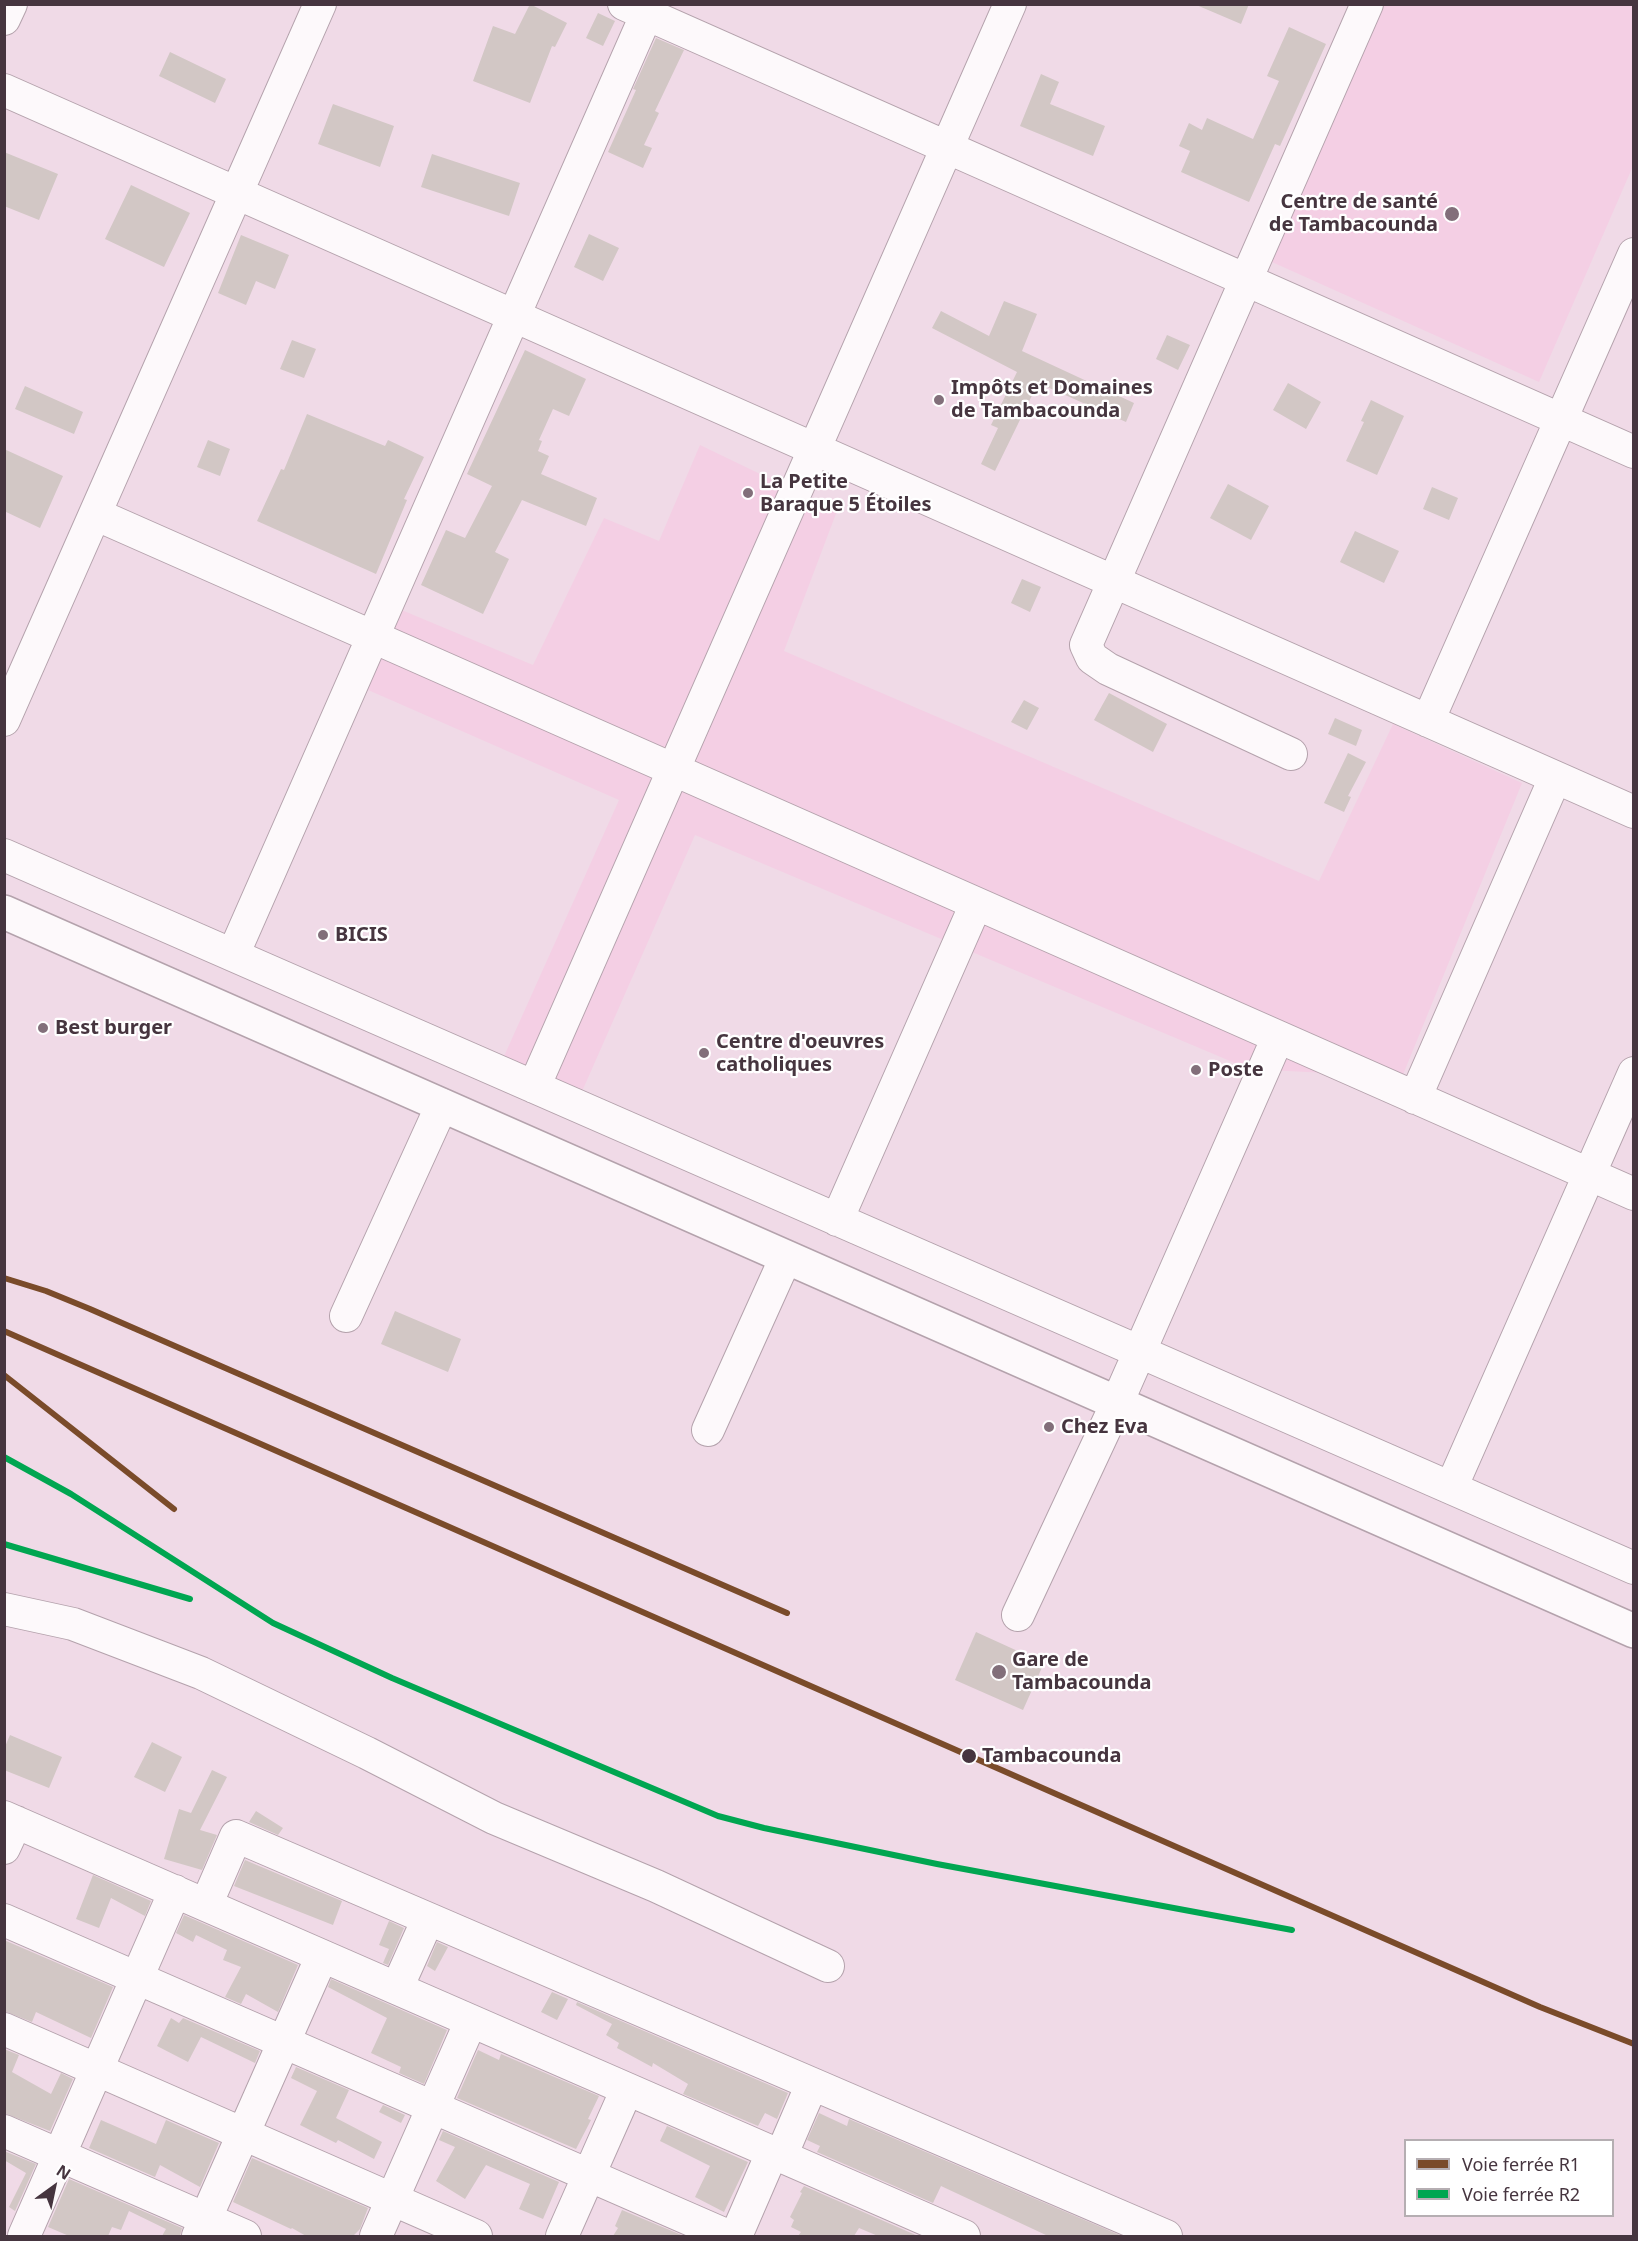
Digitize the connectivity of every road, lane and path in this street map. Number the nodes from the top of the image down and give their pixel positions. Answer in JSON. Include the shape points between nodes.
{"nodes":[{"id":1,"x":11,"y":4,"type":"edge"},
{"id":2,"x":320,"y":4,"type":"edge"},
{"id":3,"x":1010,"y":4,"type":"edge"},
{"id":4,"x":1367,"y":4,"type":"edge"},
{"id":5,"x":640,"y":8,"type":"edge"},
{"id":6,"x":4,"y":19,"type":"edge"},
{"id":7,"x":4,"y":90,"type":"edge"},
{"id":8,"x":947,"y":147,"type":"junction"},
{"id":9,"x":236,"y":193,"type":"junction"},
{"id":10,"x":1634,"y":254,"type":"edge"},
{"id":11,"x":1246,"y":280,"type":"junction"},
{"id":12,"x":514,"y":316,"type":"junction"},
{"id":13,"x":1560,"y":420,"type":"junction"},
{"id":14,"x":814,"y":449,"type":"junction"},
{"id":15,"x":1634,"y":452,"type":"edge"},
{"id":16,"x":95,"y":514,"type":"junction"},
{"id":17,"x":1114,"y":582,"type":"junction"},
{"id":18,"x":373,"y":637,"type":"junction"},
{"id":19,"x":4,"y":720,"type":"edge"},
{"id":20,"x":1428,"y":721,"type":"junction"},
{"id":21,"x":1291,"y":754,"type":"dead end"},
{"id":22,"x":673,"y":770,"type":"junction"},
{"id":23,"x":1555,"y":778,"type":"junction"},
{"id":24,"x":1634,"y":813,"type":"edge"},
{"id":25,"x":4,"y":855,"type":"edge"},
{"id":26,"x":976,"y":904,"type":"junction"},
{"id":27,"x":4,"y":912,"type":"edge"},
{"id":28,"x":233,"y":955,"type":"junction"},
{"id":29,"x":1278,"y":1037,"type":"junction"},
{"id":30,"x":1634,"y":1073,"type":"edge"},
{"id":31,"x":534,"y":1087,"type":"junction"},
{"id":32,"x":1414,"y":1098,"type":"junction"},
{"id":33,"x":442,"y":1105,"type":"junction"},
{"id":34,"x":1589,"y":1175,"type":"junction"},
{"id":35,"x":1634,"y":1194,"type":"edge"},
{"id":36,"x":837,"y":1220,"type":"junction"},
{"id":37,"x":786,"y":1257,"type":"junction"},
{"id":38,"x":346,"y":1316,"type":"dead end"},
{"id":39,"x":1140,"y":1352,"type":"junction"},
{"id":40,"x":1117,"y":1403,"type":"junction"},
{"id":41,"x":708,"y":1430,"type":"dead end"},
{"id":42,"x":1451,"y":1488,"type":"junction"},
{"id":43,"x":1634,"y":1568,"type":"edge"},
{"id":44,"x":4,"y":1609,"type":"edge"},
{"id":45,"x":1018,"y":1615,"type":"dead end"},
{"id":46,"x":1634,"y":1631,"type":"edge"},
{"id":47,"x":8,"y":1829,"type":"edge"},
{"id":48,"x":175,"y":1891,"type":"junction"},
{"id":49,"x":206,"y":1905,"type":"junction"},
{"id":50,"x":428,"y":1919,"type":"junction"},
{"id":51,"x":4,"y":1920,"type":"edge"},
{"id":52,"x":322,"y":1956,"type":"junction"},
{"id":53,"x":828,"y":1966,"type":"dead end"},
{"id":54,"x":138,"y":1978,"type":"junction"},
{"id":55,"x":398,"y":1988,"type":"junction"},
{"id":56,"x":471,"y":2021,"type":"junction"},
{"id":57,"x":4,"y":2029,"type":"edge"},
{"id":58,"x":284,"y":2042,"type":"junction"},
{"id":59,"x":97,"y":2070,"type":"junction"},
{"id":60,"x":812,"y":2084,"type":"junction"},
{"id":61,"x":627,"y":2089,"type":"junction"},
{"id":62,"x":433,"y":2107,"type":"junction"},
{"id":63,"x":4,"y":2131,"type":"edge"},
{"id":64,"x":243,"y":2134,"type":"junction"},
{"id":65,"x":776,"y":2154,"type":"junction"},
{"id":66,"x":60,"y":2156,"type":"junction"},
{"id":67,"x":589,"y":2175,"type":"junction"},
{"id":68,"x":392,"y":2200,"type":"junction"},
{"id":69,"x":202,"y":2228,"type":"edge"},
{"id":70,"x":953,"y":2234,"type":"edge"},
{"id":71,"x":24,"y":2236,"type":"edge"},
{"id":72,"x":244,"y":2236,"type":"edge"},
{"id":73,"x":376,"y":2236,"type":"edge"},
{"id":74,"x":476,"y":2236,"type":"edge"},
{"id":75,"x":562,"y":2236,"type":"edge"},
{"id":76,"x":728,"y":2236,"type":"edge"},
{"id":77,"x":736,"y":2236,"type":"edge"},
{"id":78,"x":1166,"y":2236,"type":"edge"}],
"edges":[{"from":1,"to":6,"type":"street"},
{"from":2,"to":9,"type":"street"},
{"from":3,"to":8,"type":"street"},
{"from":4,"to":11,"type":"street"},
{"from":5,"to":8,"type":"street"},
{"from":5,"to":12,"type":"street"},
{"from":7,"to":9,"type":"street"},
{"from":8,"to":11,"type":"street"},
{"from":8,"to":14,"type":"street"},
{"from":9,"to":12,"type":"street"},
{"from":9,"to":16,"type":"street"},
{"from":10,"to":13,"type":"street"},
{"from":11,"to":13,"type":"street"},
{"from":11,"to":17,"type":"street"},
{"from":12,"to":14,"type":"street"},
{"from":12,"to":18,"type":"street"},
{"from":13,"to":15,"type":"street"},
{"from":13,"to":20,"type":"street"},
{"from":14,"to":17,"type":"street"},
{"from":14,"to":22,"type":"street"},
{"from":16,"to":18,"type":"street"},
{"from":16,"to":19,"type":"street"},
{"from":17,"to":20,"type":"street"},
{"from":17,"to":21,"type":"street","via":[[1086,645],[1092,658]]},
{"from":18,"to":22,"type":"street"},
{"from":18,"to":28,"type":"street"},
{"from":20,"to":23,"type":"street"},
{"from":22,"to":26,"type":"street"},
{"from":22,"to":31,"type":"street"},
{"from":23,"to":24,"type":"street"},
{"from":23,"to":32,"type":"street"},
{"from":25,"to":28,"type":"street"},
{"from":26,"to":29,"type":"street"},
{"from":26,"to":36,"type":"street"},
{"from":27,"to":33,"type":"highway"},
{"from":28,"to":31,"type":"street"},
{"from":29,"to":32,"type":"street"},
{"from":29,"to":39,"type":"street"},
{"from":30,"to":34,"type":"street"},
{"from":31,"to":36,"type":"street"},
{"from":32,"to":34,"type":"street"},
{"from":33,"to":37,"type":"highway"},
{"from":33,"to":38,"type":"street"},
{"from":34,"to":35,"type":"street"},
{"from":34,"to":42,"type":"street"},
{"from":36,"to":39,"type":"street"},
{"from":37,"to":40,"type":"highway"},
{"from":37,"to":41,"type":"street"},
{"from":39,"to":40,"type":"street"},
{"from":39,"to":42,"type":"street"},
{"from":40,"to":45,"type":"street"},
{"from":40,"to":46,"type":"highway"},
{"from":42,"to":43,"type":"street"},
{"from":44,"to":53,"type":"street","via":[[73,1624],[201,1672],[494,1818],[656,1886]]},
{"from":47,"to":48,"type":"street"},
{"from":48,"to":49,"type":"street"},
{"from":48,"to":54,"type":"street"},
{"from":49,"to":50,"type":"street","via":[[236,1836]]},
{"from":49,"to":52,"type":"street"},
{"from":50,"to":55,"type":"street"},
{"from":50,"to":60,"type":"street"},
{"from":51,"to":54,"type":"street"},
{"from":52,"to":55,"type":"street"},
{"from":52,"to":58,"type":"street"},
{"from":54,"to":58,"type":"street"},
{"from":54,"to":59,"type":"street"},
{"from":55,"to":56,"type":"street"},
{"from":56,"to":61,"type":"street"},
{"from":56,"to":62,"type":"street"},
{"from":57,"to":59,"type":"street"},
{"from":58,"to":62,"type":"street"},
{"from":58,"to":64,"type":"street"},
{"from":59,"to":64,"type":"street"},
{"from":59,"to":66,"type":"street"},
{"from":60,"to":65,"type":"street"},
{"from":60,"to":78,"type":"street"},
{"from":61,"to":65,"type":"street"},
{"from":61,"to":67,"type":"street"},
{"from":62,"to":67,"type":"street"},
{"from":62,"to":68,"type":"street"},
{"from":63,"to":66,"type":"street"},
{"from":64,"to":68,"type":"street"},
{"from":64,"to":69,"type":"street"},
{"from":65,"to":70,"type":"street"},
{"from":65,"to":77,"type":"street"},
{"from":66,"to":69,"type":"street"},
{"from":66,"to":71,"type":"street"},
{"from":67,"to":75,"type":"street"},
{"from":67,"to":76,"type":"street"},
{"from":68,"to":73,"type":"street"},
{"from":68,"to":74,"type":"street"},
{"from":69,"to":72,"type":"street"}]}
